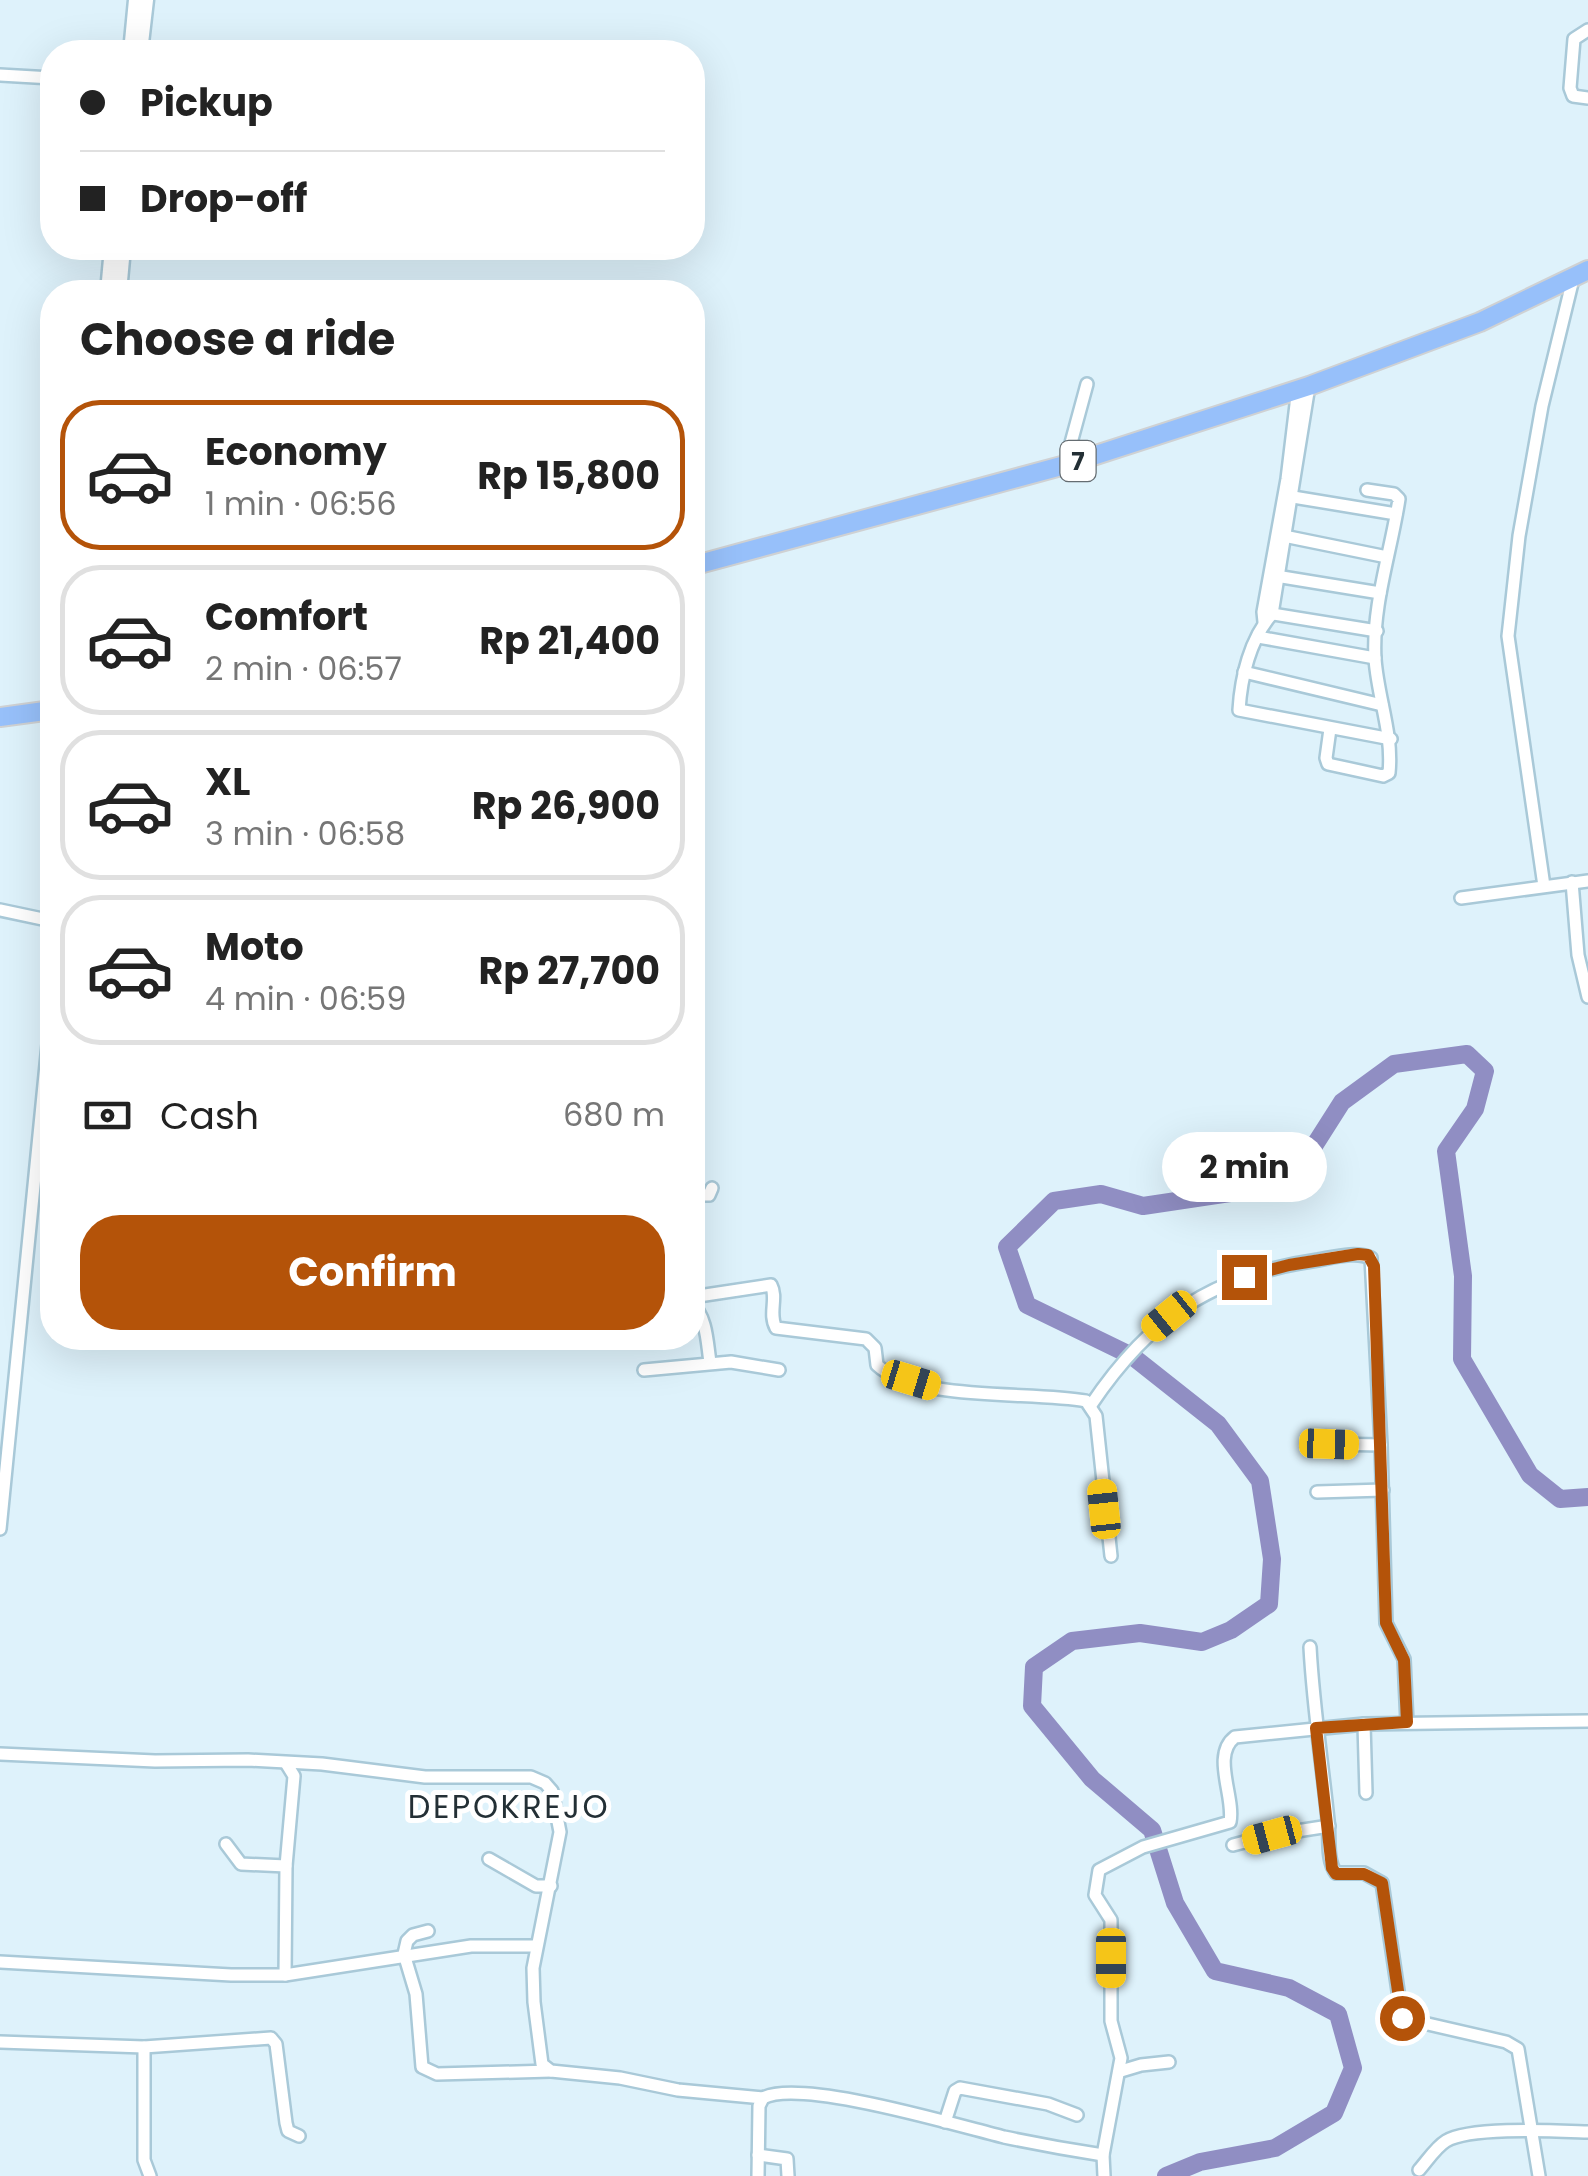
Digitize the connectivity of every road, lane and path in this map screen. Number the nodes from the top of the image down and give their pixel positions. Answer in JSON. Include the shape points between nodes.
{"nodes":[{"id":1,"x":136,"y":0,"type":"edge"},
{"id":2,"x":146,"y":0,"type":"edge"},
{"id":3,"x":1588,"y":30,"type":"edge"},
{"id":4,"x":131,"y":40,"type":"edge"},
{"id":5,"x":141,"y":40,"type":"edge"},
{"id":6,"x":0,"y":75,"type":"edge"},
{"id":7,"x":40,"y":77,"type":"edge"},
{"id":8,"x":1588,"y":98,"type":"edge"},
{"id":9,"x":1580,"y":274,"type":"edge"},
{"id":10,"x":1088,"y":384,"type":"dead end"},
{"id":11,"x":1303,"y":387,"type":"junction"},
{"id":12,"x":1065,"y":465,"type":"junction"},
{"id":13,"x":1367,"y":490,"type":"dead end"},
{"id":14,"x":1288,"y":496,"type":"junction"},
{"id":15,"x":1396,"y":514,"type":"junction"},
{"id":16,"x":1282,"y":536,"type":"junction"},
{"id":17,"x":1388,"y":557,"type":"junction"},
{"id":18,"x":705,"y":562,"type":"edge"},
{"id":19,"x":1275,"y":576,"type":"junction"},
{"id":20,"x":1380,"y":594,"type":"junction"},
{"id":21,"x":1266,"y":616,"type":"junction"},
{"id":22,"x":1310,"y":619,"type":"junction"},
{"id":23,"x":1376,"y":631,"type":"junction"},
{"id":24,"x":1258,"y":637,"type":"junction"},
{"id":25,"x":1304,"y":644,"type":"junction"},
{"id":26,"x":1375,"y":658,"type":"junction"},
{"id":27,"x":1244,"y":672,"type":"junction"},
{"id":28,"x":1382,"y":705,"type":"junction"},
{"id":29,"x":40,"y":712,"type":"edge"},
{"id":30,"x":0,"y":717,"type":"edge"},
{"id":31,"x":1330,"y":729,"type":"junction"},
{"id":32,"x":1391,"y":739,"type":"junction"},
{"id":33,"x":1588,"y":881,"type":"edge"},
{"id":34,"x":1572,"y":882,"type":"junction"},
{"id":35,"x":1544,"y":886,"type":"junction"},
{"id":36,"x":1461,"y":898,"type":"dead end"},
{"id":37,"x":0,"y":910,"type":"edge"},
{"id":38,"x":40,"y":918,"type":"edge"},
{"id":39,"x":1584,"y":962,"type":"edge"},
{"id":40,"x":1588,"y":997,"type":"edge"},
{"id":41,"x":40,"y":1165,"type":"edge"},
{"id":42,"x":712,"y":1188,"type":"dead end"},
{"id":43,"x":705,"y":1195,"type":"edge"},
{"id":44,"x":705,"y":1298,"type":"edge"},
{"id":45,"x":705,"y":1333,"type":"edge"},
{"id":46,"x":710,"y":1362,"type":"junction"},
{"id":47,"x":644,"y":1370,"type":"dead end"},
{"id":48,"x":778,"y":1370,"type":"dead end"},
{"id":49,"x":1091,"y":1405,"type":"junction"},
{"id":50,"x":1329,"y":1444,"type":"dead end"},
{"id":51,"x":1382,"y":1446,"type":"junction"},
{"id":52,"x":1383,"y":1490,"type":"junction"},
{"id":53,"x":1317,"y":1492,"type":"dead end"},
{"id":54,"x":0,"y":1530,"type":"edge"},
{"id":55,"x":1111,"y":1556,"type":"dead end"},
{"id":56,"x":1310,"y":1647,"type":"dead end"},
{"id":57,"x":1588,"y":1721,"type":"edge"},
{"id":58,"x":1407,"y":1722,"type":"junction"},
{"id":59,"x":1364,"y":1724,"type":"junction"},
{"id":60,"x":1316,"y":1728,"type":"junction"},
{"id":61,"x":0,"y":1754,"type":"edge"},
{"id":62,"x":286,"y":1762,"type":"junction"},
{"id":63,"x":1366,"y":1793,"type":"dead end"},
{"id":64,"x":1329,"y":1826,"type":"junction"},
{"id":65,"x":226,"y":1844,"type":"dead end"},
{"id":66,"x":1234,"y":1846,"type":"dead end"},
{"id":67,"x":489,"y":1859,"type":"dead end"},
{"id":68,"x":286,"y":1866,"type":"junction"},
{"id":69,"x":552,"y":1886,"type":"junction"},
{"id":70,"x":428,"y":1931,"type":"dead end"},
{"id":71,"x":536,"y":1946,"type":"junction"},
{"id":72,"x":404,"y":1954,"type":"junction"},
{"id":73,"x":0,"y":1962,"type":"edge"},
{"id":74,"x":284,"y":1975,"type":"junction"},
{"id":75,"x":0,"y":2042,"type":"edge"},
{"id":76,"x":144,"y":2047,"type":"junction"},
{"id":77,"x":1170,"y":2062,"type":"dead end"},
{"id":78,"x":551,"y":2070,"type":"junction"},
{"id":79,"x":1120,"y":2075,"type":"junction"},
{"id":80,"x":763,"y":2098,"type":"junction"},
{"id":81,"x":1078,"y":2115,"type":"dead end"},
{"id":82,"x":945,"y":2122,"type":"junction"},
{"id":83,"x":1533,"y":2130,"type":"junction"},
{"id":84,"x":1588,"y":2132,"type":"edge"},
{"id":85,"x":298,"y":2136,"type":"dead end"},
{"id":86,"x":758,"y":2155,"type":"junction"},
{"id":87,"x":1103,"y":2155,"type":"junction"},
{"id":88,"x":1419,"y":2170,"type":"dead end"},
{"id":89,"x":150,"y":2176,"type":"edge"},
{"id":90,"x":758,"y":2176,"type":"edge"},
{"id":91,"x":788,"y":2176,"type":"edge"},
{"id":92,"x":1104,"y":2176,"type":"edge"},
{"id":93,"x":1539,"y":2176,"type":"edge"}],
"edges":[{"from":1,"to":4,"type":"street"},
{"from":2,"to":5,"type":"street"},
{"from":3,"to":8,"type":"street","via":[[1574,39],[1570,88],[1573,96]]},
{"from":6,"to":7,"type":"street"},
{"from":9,"to":11,"type":"highway","number":"7","via":[[1456,332]]},
{"from":9,"to":35,"type":"street","via":[[1542,406],[1508,636]]},
{"from":10,"to":12,"type":"street"},
{"from":11,"to":12,"type":"highway","number":"7"},
{"from":11,"to":14,"type":"street"},
{"from":12,"to":18,"type":"highway","number":"7"},
{"from":13,"to":15,"type":"street","via":[[1398,496]]},
{"from":14,"to":15,"type":"street"},
{"from":14,"to":16,"type":"street"},
{"from":15,"to":17,"type":"street"},
{"from":16,"to":17,"type":"street"},
{"from":16,"to":19,"type":"street"},
{"from":17,"to":20,"type":"street"},
{"from":19,"to":20,"type":"street"},
{"from":19,"to":21,"type":"street"},
{"from":20,"to":23,"type":"street"},
{"from":21,"to":22,"type":"street"},
{"from":21,"to":24,"type":"street"},
{"from":22,"to":23,"type":"street"},
{"from":22,"to":25,"type":"street"},
{"from":23,"to":26,"type":"street"},
{"from":24,"to":25,"type":"street"},
{"from":24,"to":27,"type":"street"},
{"from":25,"to":26,"type":"street"},
{"from":26,"to":28,"type":"street"},
{"from":27,"to":28,"type":"street"},
{"from":27,"to":31,"type":"street","via":[[1238,710]]},
{"from":28,"to":32,"type":"street"},
{"from":29,"to":30,"type":"highway"},
{"from":31,"to":32,"type":"street"},
{"from":31,"to":32,"type":"street","via":[[1328,764],[1383,776]]},
{"from":33,"to":34,"type":"street"},
{"from":34,"to":35,"type":"street"},
{"from":34,"to":39,"type":"street"},
{"from":35,"to":36,"type":"street"},
{"from":37,"to":38,"type":"street"},
{"from":39,"to":40,"type":"street"},
{"from":41,"to":54,"type":"street"},
{"from":42,"to":43,"type":"street"},
{"from":44,"to":49,"type":"street","via":[[770,1285],[776,1328],[866,1339],[876,1348],[877,1364],[894,1377],[943,1390]]},
{"from":45,"to":46,"type":"street"},
{"from":46,"to":47,"type":"street"},
{"from":46,"to":48,"type":"street"},
{"from":49,"to":51,"type":"street","via":[[1139,1341],[1210,1292],[1250,1274],[1368,1255],[1374,1266]]},
{"from":49,"to":55,"type":"street"},
{"from":50,"to":51,"type":"street"},
{"from":51,"to":52,"type":"street"},
{"from":52,"to":53,"type":"street"},
{"from":52,"to":58,"type":"street","via":[[1386,1623],[1404,1660]]},
{"from":56,"to":60,"type":"street"},
{"from":57,"to":58,"type":"street"},
{"from":58,"to":59,"type":"street"},
{"from":59,"to":60,"type":"street"},
{"from":59,"to":63,"type":"street"},
{"from":60,"to":64,"type":"street"},
{"from":60,"to":79,"type":"street","via":[[1234,1736],[1224,1750],[1231,1820],[1102,1867],[1095,1895],[1111,1920],[1111,2021]]},
{"from":61,"to":62,"type":"street"},
{"from":62,"to":68,"type":"street","via":[[294,1776]]},
{"from":62,"to":69,"type":"street","via":[[546,1784],[560,1832]]},
{"from":64,"to":66,"type":"street"},
{"from":64,"to":83,"type":"street","via":[[1336,1874],[1371,1875],[1384,1886],[1402,2018],[1518,2049]]},
{"from":65,"to":68,"type":"street","via":[[240,1864]]},
{"from":67,"to":69,"type":"street","via":[[536,1886]]},
{"from":68,"to":74,"type":"street"},
{"from":69,"to":71,"type":"street"},
{"from":70,"to":72,"type":"street","via":[[413,1935]]},
{"from":71,"to":72,"type":"street"},
{"from":71,"to":78,"type":"street","via":[[535,2015],[542,2064]]},
{"from":72,"to":74,"type":"street"},
{"from":72,"to":78,"type":"street","via":[[416,1994],[422,2067],[437,2074]]},
{"from":73,"to":74,"type":"street"},
{"from":75,"to":76,"type":"street"},
{"from":76,"to":85,"type":"street","via":[[275,2039],[286,2124]]},
{"from":76,"to":89,"type":"street","via":[[144,2160]]},
{"from":77,"to":79,"type":"street"},
{"from":78,"to":80,"type":"street"},
{"from":79,"to":87,"type":"street"},
{"from":80,"to":82,"type":"street","via":[[903,2108]]},
{"from":80,"to":86,"type":"street"},
{"from":81,"to":82,"type":"street","via":[[960,2088]]},
{"from":82,"to":87,"type":"street"},
{"from":83,"to":84,"type":"street"},
{"from":83,"to":88,"type":"street","via":[[1458,2136]]},
{"from":83,"to":93,"type":"street"},
{"from":86,"to":90,"type":"street"},
{"from":86,"to":91,"type":"street","via":[[788,2159]]},
{"from":87,"to":92,"type":"street"}]}
